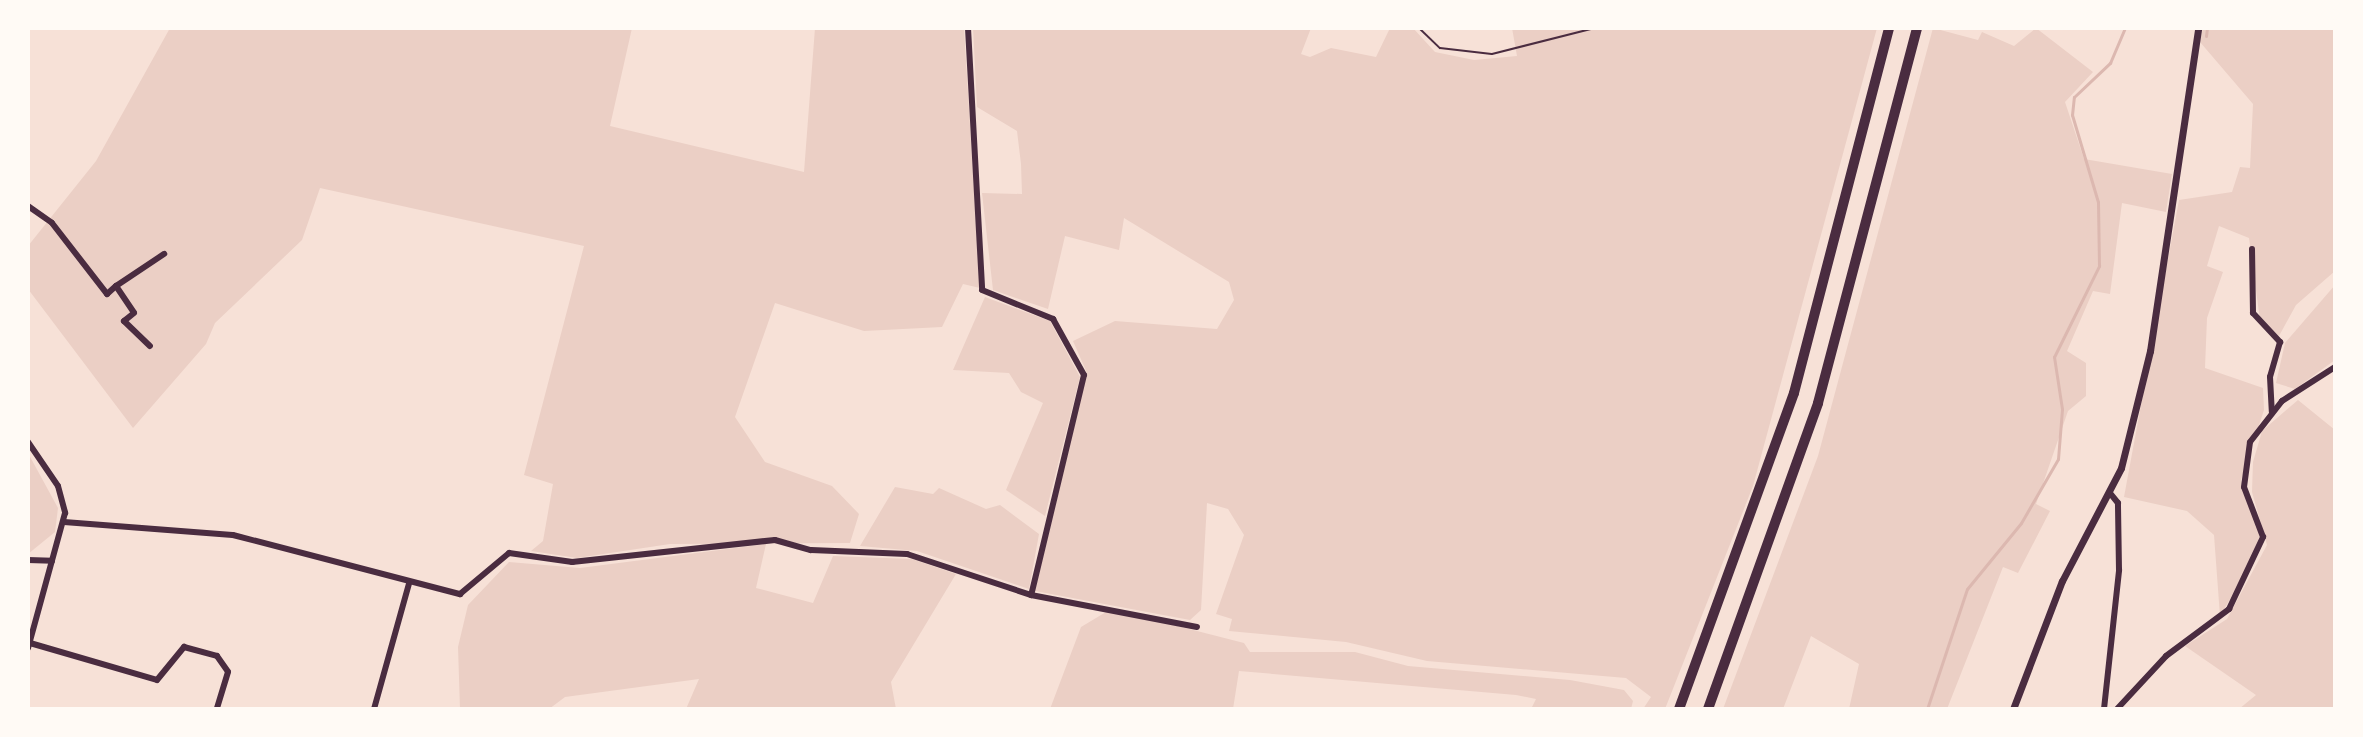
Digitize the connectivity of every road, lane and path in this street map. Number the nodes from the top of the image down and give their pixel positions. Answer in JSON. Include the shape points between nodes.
{"nodes":[{"id":1,"x":968,"y":28,"type":"edge"},
{"id":2,"x":1419,"y":28,"type":"edge"},
{"id":3,"x":1595,"y":28,"type":"edge"},
{"id":4,"x":1889,"y":28,"type":"edge"},
{"id":5,"x":1917,"y":28,"type":"edge"},
{"id":6,"x":2197,"y":32,"type":"edge"},
{"id":7,"x":28,"y":206,"type":"edge"},
{"id":8,"x":2252,"y":249,"type":"dead end"},
{"id":9,"x":164,"y":254,"type":"dead end"},
{"id":10,"x":116,"y":286,"type":"junction"},
{"id":11,"x":150,"y":346,"type":"dead end"},
{"id":12,"x":2335,"y":367,"type":"edge"},
{"id":13,"x":2272,"y":412,"type":"junction"},
{"id":14,"x":28,"y":442,"type":"edge"},
{"id":15,"x":2110,"y":493,"type":"junction"},
{"id":16,"x":64,"y":522,"type":"junction"},
{"id":17,"x":28,"y":560,"type":"edge"},
{"id":18,"x":52,"y":561,"type":"junction"},
{"id":19,"x":409,"y":584,"type":"junction"},
{"id":20,"x":1031,"y":595,"type":"junction"},
{"id":21,"x":1197,"y":627,"type":"dead end"},
{"id":22,"x":29,"y":646,"type":"edge"},
{"id":23,"x":217,"y":709,"type":"edge"},
{"id":24,"x":374,"y":709,"type":"edge"},
{"id":25,"x":1679,"y":709,"type":"edge"},
{"id":26,"x":1708,"y":709,"type":"edge"},
{"id":27,"x":2013,"y":709,"type":"edge"},
{"id":28,"x":2104,"y":709,"type":"edge"},
{"id":29,"x":2117,"y":709,"type":"edge"}],
"edges":[{"from":1,"to":20,"type":"street","via":[[982,290],[1053,319],[1084,375]]},
{"from":2,"to":3,"type":"path","via":[[1440,48],[1492,54]]},
{"from":4,"to":25,"type":"highway","via":[[1794,393]]},
{"from":5,"to":26,"type":"highway","via":[[1818,403]]},
{"from":6,"to":15,"type":"street","via":[[2150,351]]},
{"from":7,"to":10,"type":"street","via":[[52,223],[107,294]]},
{"from":8,"to":13,"type":"street","via":[[2253,313],[2280,342],[2270,377]]},
{"from":9,"to":10,"type":"street"},
{"from":10,"to":11,"type":"street","via":[[134,313],[124,321]]},
{"from":12,"to":13,"type":"street"},
{"from":13,"to":29,"type":"street","via":[[2250,442],[2243,473],[2263,537],[2256,561],[2229,609],[2166,656]]},
{"from":14,"to":16,"type":"street","via":[[58,486]]},
{"from":15,"to":27,"type":"street","via":[[2062,581]]},
{"from":15,"to":28,"type":"street","via":[[2118,503],[2119,570]]},
{"from":16,"to":18,"type":"street"},
{"from":16,"to":19,"type":"street","via":[[233,535]]},
{"from":17,"to":18,"type":"street"},
{"from":18,"to":22,"type":"street"},
{"from":19,"to":20,"type":"street","via":[[460,594],[509,553],[572,562],[775,540],[811,550],[907,554]]},
{"from":19,"to":24,"type":"street"},
{"from":20,"to":21,"type":"street"},
{"from":22,"to":23,"type":"street","via":[[157,680],[184,647],[217,656],[228,672]]}]}
